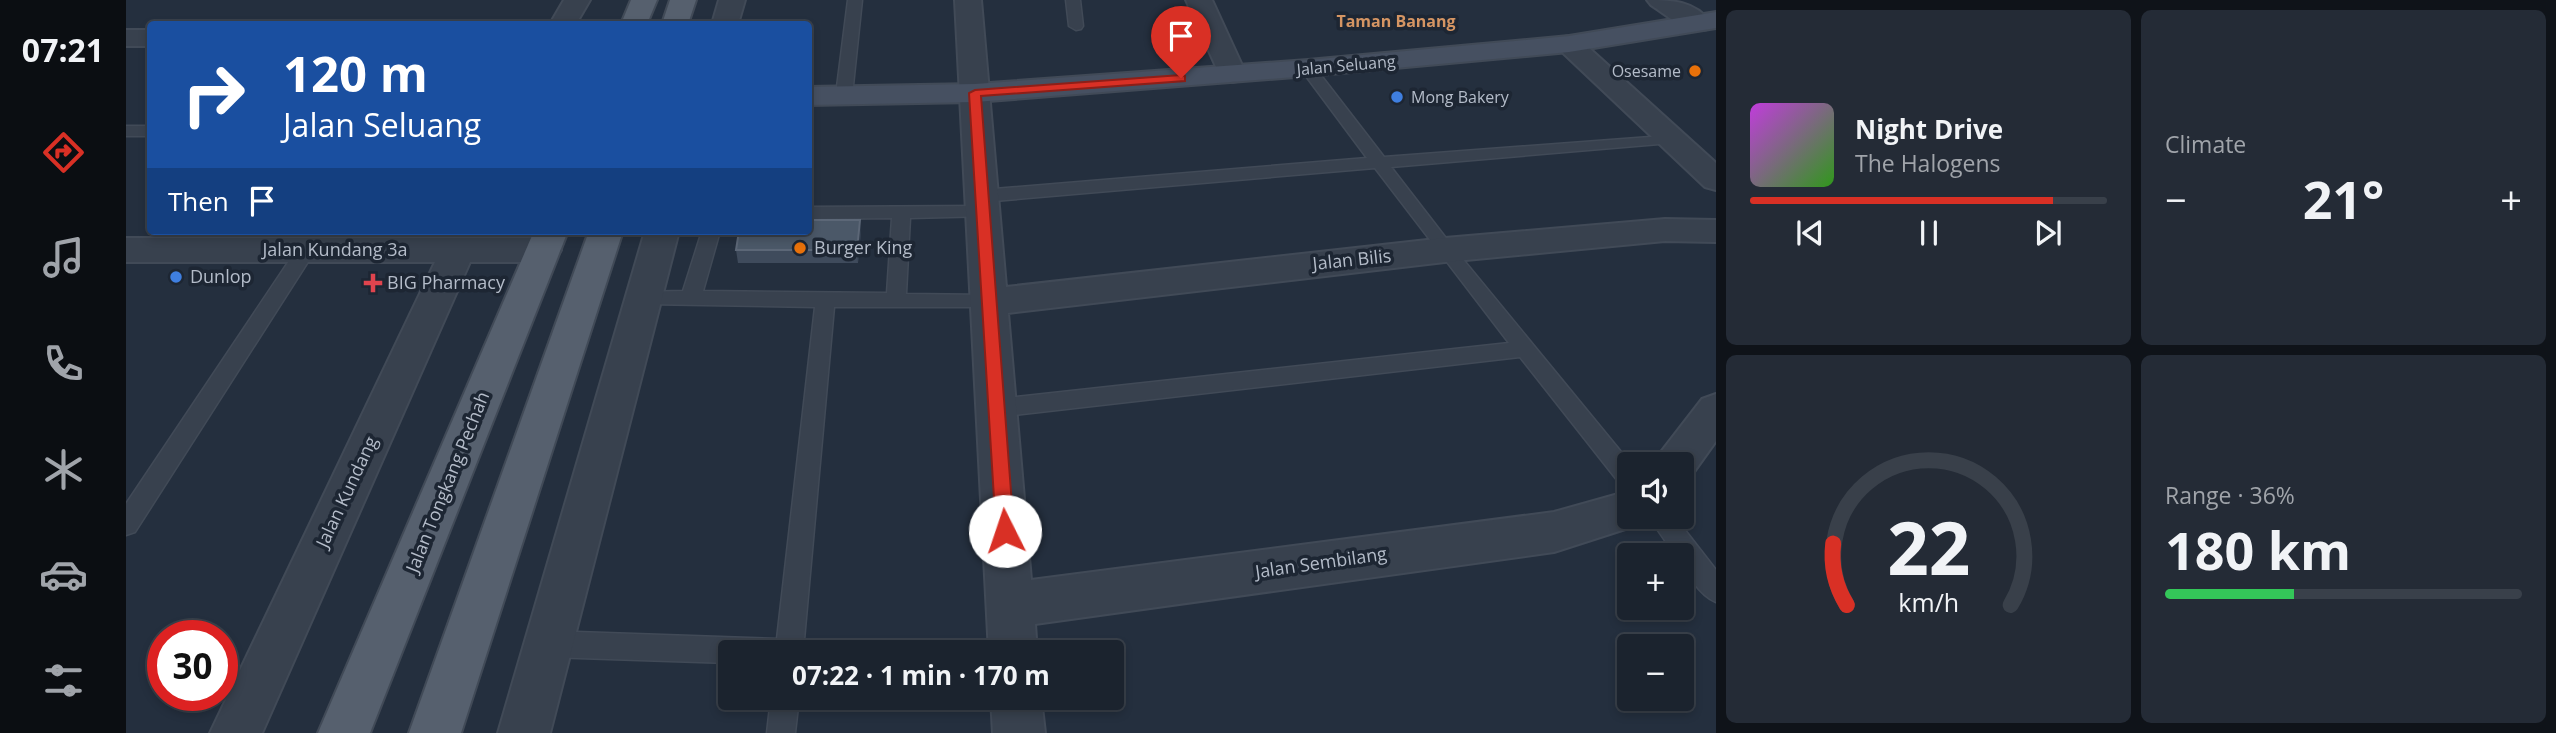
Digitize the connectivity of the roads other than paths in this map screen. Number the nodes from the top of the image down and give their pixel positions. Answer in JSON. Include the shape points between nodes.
{"nodes":[{"id":1,"x":578,"y":0,"type":"edge"},
{"id":2,"x":644,"y":0,"type":"edge"},
{"id":3,"x":684,"y":0,"type":"edge"},
{"id":4,"x":732,"y":0,"type":"edge"},
{"id":5,"x":855,"y":0,"type":"edge"},
{"id":6,"x":968,"y":0,"type":"edge"},
{"id":7,"x":1073,"y":0,"type":"edge"},
{"id":8,"x":1199,"y":0,"type":"edge"},
{"id":9,"x":1660,"y":0,"type":"edge"},
{"id":10,"x":565,"y":21,"type":"edge"},
{"id":11,"x":635,"y":21,"type":"edge"},
{"id":12,"x":676,"y":21,"type":"edge"},
{"id":13,"x":726,"y":21,"type":"edge"},
{"id":14,"x":1707,"y":21,"type":"edge"},
{"id":15,"x":1076,"y":26,"type":"dead end"},
{"id":16,"x":126,"y":37,"type":"edge"},
{"id":17,"x":147,"y":38,"type":"edge"},
{"id":18,"x":1569,"y":44,"type":"junction"},
{"id":19,"x":1308,"y":68,"type":"junction"},
{"id":20,"x":1232,"y":75,"type":"junction"},
{"id":21,"x":975,"y":93,"type":"junction"},
{"id":22,"x":844,"y":95,"type":"junction"},
{"id":23,"x":812,"y":96,"type":"edge"},
{"id":24,"x":126,"y":131,"type":"edge"},
{"id":25,"x":147,"y":131,"type":"edge"},
{"id":26,"x":1671,"y":138,"type":"junction"},
{"id":27,"x":1376,"y":162,"type":"junction"},
{"id":28,"x":1716,"y":180,"type":"edge"},
{"id":29,"x":983,"y":204,"type":"junction"},
{"id":30,"x":812,"y":213,"type":"edge"},
{"id":31,"x":901,"y":214,"type":"junction"},
{"id":32,"x":1716,"y":231,"type":"edge"},
{"id":33,"x":605,"y":235,"type":"edge"},
{"id":34,"x":661,"y":235,"type":"edge"},
{"id":35,"x":710,"y":235,"type":"edge"},
{"id":36,"x":548,"y":241,"type":"edge"},
{"id":37,"x":443,"y":244,"type":"edge"},
{"id":38,"x":306,"y":250,"type":"junction"},
{"id":39,"x":1445,"y":250,"type":"junction"},
{"id":40,"x":128,"y":252,"type":"edge"},
{"id":41,"x":645,"y":297,"type":"junction"},
{"id":42,"x":691,"y":298,"type":"junction"},
{"id":43,"x":825,"y":301,"type":"junction"},
{"id":44,"x":896,"y":301,"type":"junction"},
{"id":45,"x":989,"y":302,"type":"junction"},
{"id":46,"x":1526,"y":349,"type":"junction"},
{"id":47,"x":997,"y":408,"type":"junction"},
{"id":48,"x":1716,"y":410,"type":"edge"},
{"id":49,"x":1685,"y":452,"type":"edge"},
{"id":50,"x":1617,"y":463,"type":"edge"},
{"id":51,"x":1617,"y":514,"type":"edge"},
{"id":52,"x":126,"y":524,"type":"edge"},
{"id":53,"x":1670,"y":529,"type":"edge"},
{"id":54,"x":1716,"y":590,"type":"edge"},
{"id":55,"x":1010,"y":604,"type":"junction"},
{"id":56,"x":790,"y":640,"type":"edge"},
{"id":57,"x":1012,"y":640,"type":"edge"},
{"id":58,"x":548,"y":644,"type":"junction"},
{"id":59,"x":718,"y":650,"type":"edge"},
{"id":60,"x":784,"y":710,"type":"edge"},
{"id":61,"x":1017,"y":710,"type":"edge"},
{"id":62,"x":236,"y":733,"type":"edge"},
{"id":63,"x":344,"y":733,"type":"edge"},
{"id":64,"x":435,"y":733,"type":"edge"},
{"id":65,"x":524,"y":733,"type":"edge"},
{"id":66,"x":781,"y":733,"type":"edge"},
{"id":67,"x":1019,"y":733,"type":"edge"}],
"edges":[{"from":1,"to":10,"type":"street"},
{"from":2,"to":11,"type":"main road"},
{"from":3,"to":12,"type":"main road"},
{"from":4,"to":13,"type":"street"},
{"from":5,"to":22,"type":"lane"},
{"from":6,"to":21,"type":"street"},
{"from":7,"to":15,"type":"lane"},
{"from":8,"to":20,"type":"street"},
{"from":9,"to":14,"type":"street"},
{"from":14,"to":18,"type":"street","name":"Jalan Seluang"},
{"from":16,"to":17,"type":"street"},
{"from":18,"to":19,"type":"street","name":"Jalan Seluang"},
{"from":18,"to":26,"type":"street"},
{"from":19,"to":20,"type":"street","name":"Jalan Seluang"},
{"from":19,"to":27,"type":"lane"},
{"from":20,"to":21,"type":"street","name":"Jalan Seluang"},
{"from":21,"to":22,"type":"street","name":"Jalan Seluang"},
{"from":21,"to":29,"type":"street"},
{"from":22,"to":23,"type":"street","name":"Jalan Seluang"},
{"from":24,"to":25,"type":"lane"},
{"from":26,"to":27,"type":"lane"},
{"from":26,"to":28,"type":"street"},
{"from":27,"to":29,"type":"lane"},
{"from":27,"to":39,"type":"lane"},
{"from":29,"to":31,"type":"lane"},
{"from":29,"to":45,"type":"street"},
{"from":30,"to":31,"type":"lane"},
{"from":31,"to":44,"type":"lane"},
{"from":32,"to":39,"type":"street","name":"Jalan Bilis","via":[[1665,230]]},
{"from":33,"to":64,"type":"main road"},
{"from":34,"to":41,"type":"street"},
{"from":35,"to":42,"type":"lane"},
{"from":36,"to":37,"type":"street","name":"Jalan Kundang 3a"},
{"from":36,"to":63,"type":"main road","name":"Jalan Tongkang Pechah"},
{"from":37,"to":38,"type":"street","name":"Jalan Kundang 3a"},
{"from":37,"to":62,"type":"street","name":"Jalan Kundang"},
{"from":38,"to":40,"type":"street","name":"Jalan Kundang 3a"},
{"from":38,"to":52,"type":"lane"},
{"from":39,"to":45,"type":"street","name":"Jalan Bilis"},
{"from":39,"to":46,"type":"lane"},
{"from":41,"to":42,"type":"lane"},
{"from":41,"to":58,"type":"street"},
{"from":42,"to":43,"type":"lane"},
{"from":43,"to":44,"type":"lane"},
{"from":43,"to":56,"type":"lane"},
{"from":44,"to":45,"type":"lane"},
{"from":45,"to":47,"type":"street"},
{"from":46,"to":47,"type":"lane"},
{"from":46,"to":50,"type":"lane"},
{"from":47,"to":55,"type":"street"},
{"from":48,"to":49,"type":"street"},
{"from":51,"to":55,"type":"street","name":"Jalan Sembilang","via":[[1555,532]]},
{"from":53,"to":54,"type":"lane"},
{"from":55,"to":57,"type":"street"},
{"from":58,"to":59,"type":"lane"},
{"from":58,"to":65,"type":"street"},
{"from":60,"to":66,"type":"lane"},
{"from":61,"to":67,"type":"street"}]}
